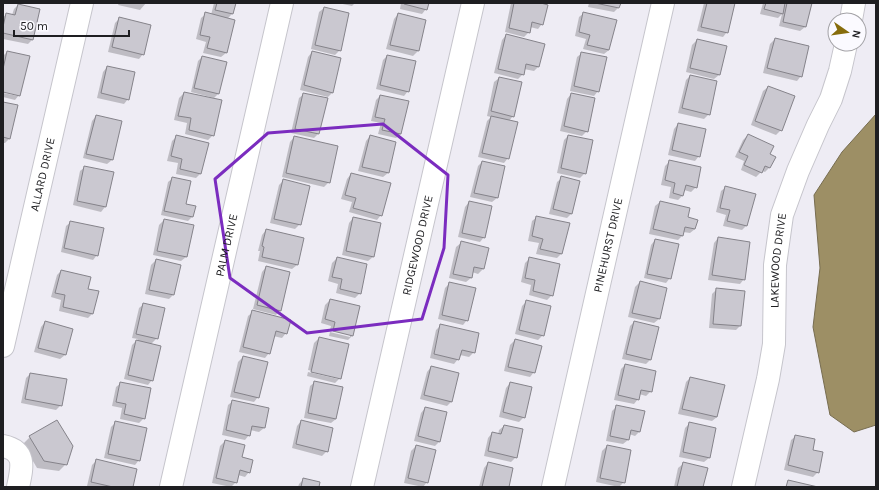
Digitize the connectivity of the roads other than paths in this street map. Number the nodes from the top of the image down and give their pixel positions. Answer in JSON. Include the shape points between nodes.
{"nodes":[{"id":1,"x":82,"y":3,"type":"edge"},
{"id":2,"x":282,"y":3,"type":"edge"},
{"id":3,"x":473,"y":3,"type":"edge"},
{"id":4,"x":663,"y":3,"type":"edge"},
{"id":5,"x":844,"y":52,"type":"edge"},
{"id":6,"x":12,"y":269,"type":"edge"},
{"id":7,"x":3,"y":346,"type":"edge"},
{"id":8,"x":3,"y":446,"type":"edge"},
{"id":9,"x":18,"y":487,"type":"edge"},
{"id":10,"x":171,"y":487,"type":"edge"},
{"id":11,"x":362,"y":487,"type":"edge"},
{"id":12,"x":552,"y":487,"type":"edge"},
{"id":13,"x":743,"y":487,"type":"edge"}],
"edges":[{"from":1,"to":6,"type":"street","name":"ALLARD DRIVE"},
{"from":2,"to":10,"type":"street","name":"PALM DRIVE"},
{"from":3,"to":11,"type":"street","name":"RIDGEWOOD DRIVE"},
{"from":4,"to":12,"type":"street","name":"PINEHURST DRIVE"},
{"from":5,"to":13,"type":"street","name":"LAKEWOOD DRIVE","via":[[831,99],[798,170],[782,215],[775,265],[774,344]]},
{"from":6,"to":7,"type":"street","name":"ALLARD DRIVE"},
{"from":8,"to":9,"type":"street","via":[[11,448],[20,456],[22,466]]}]}
